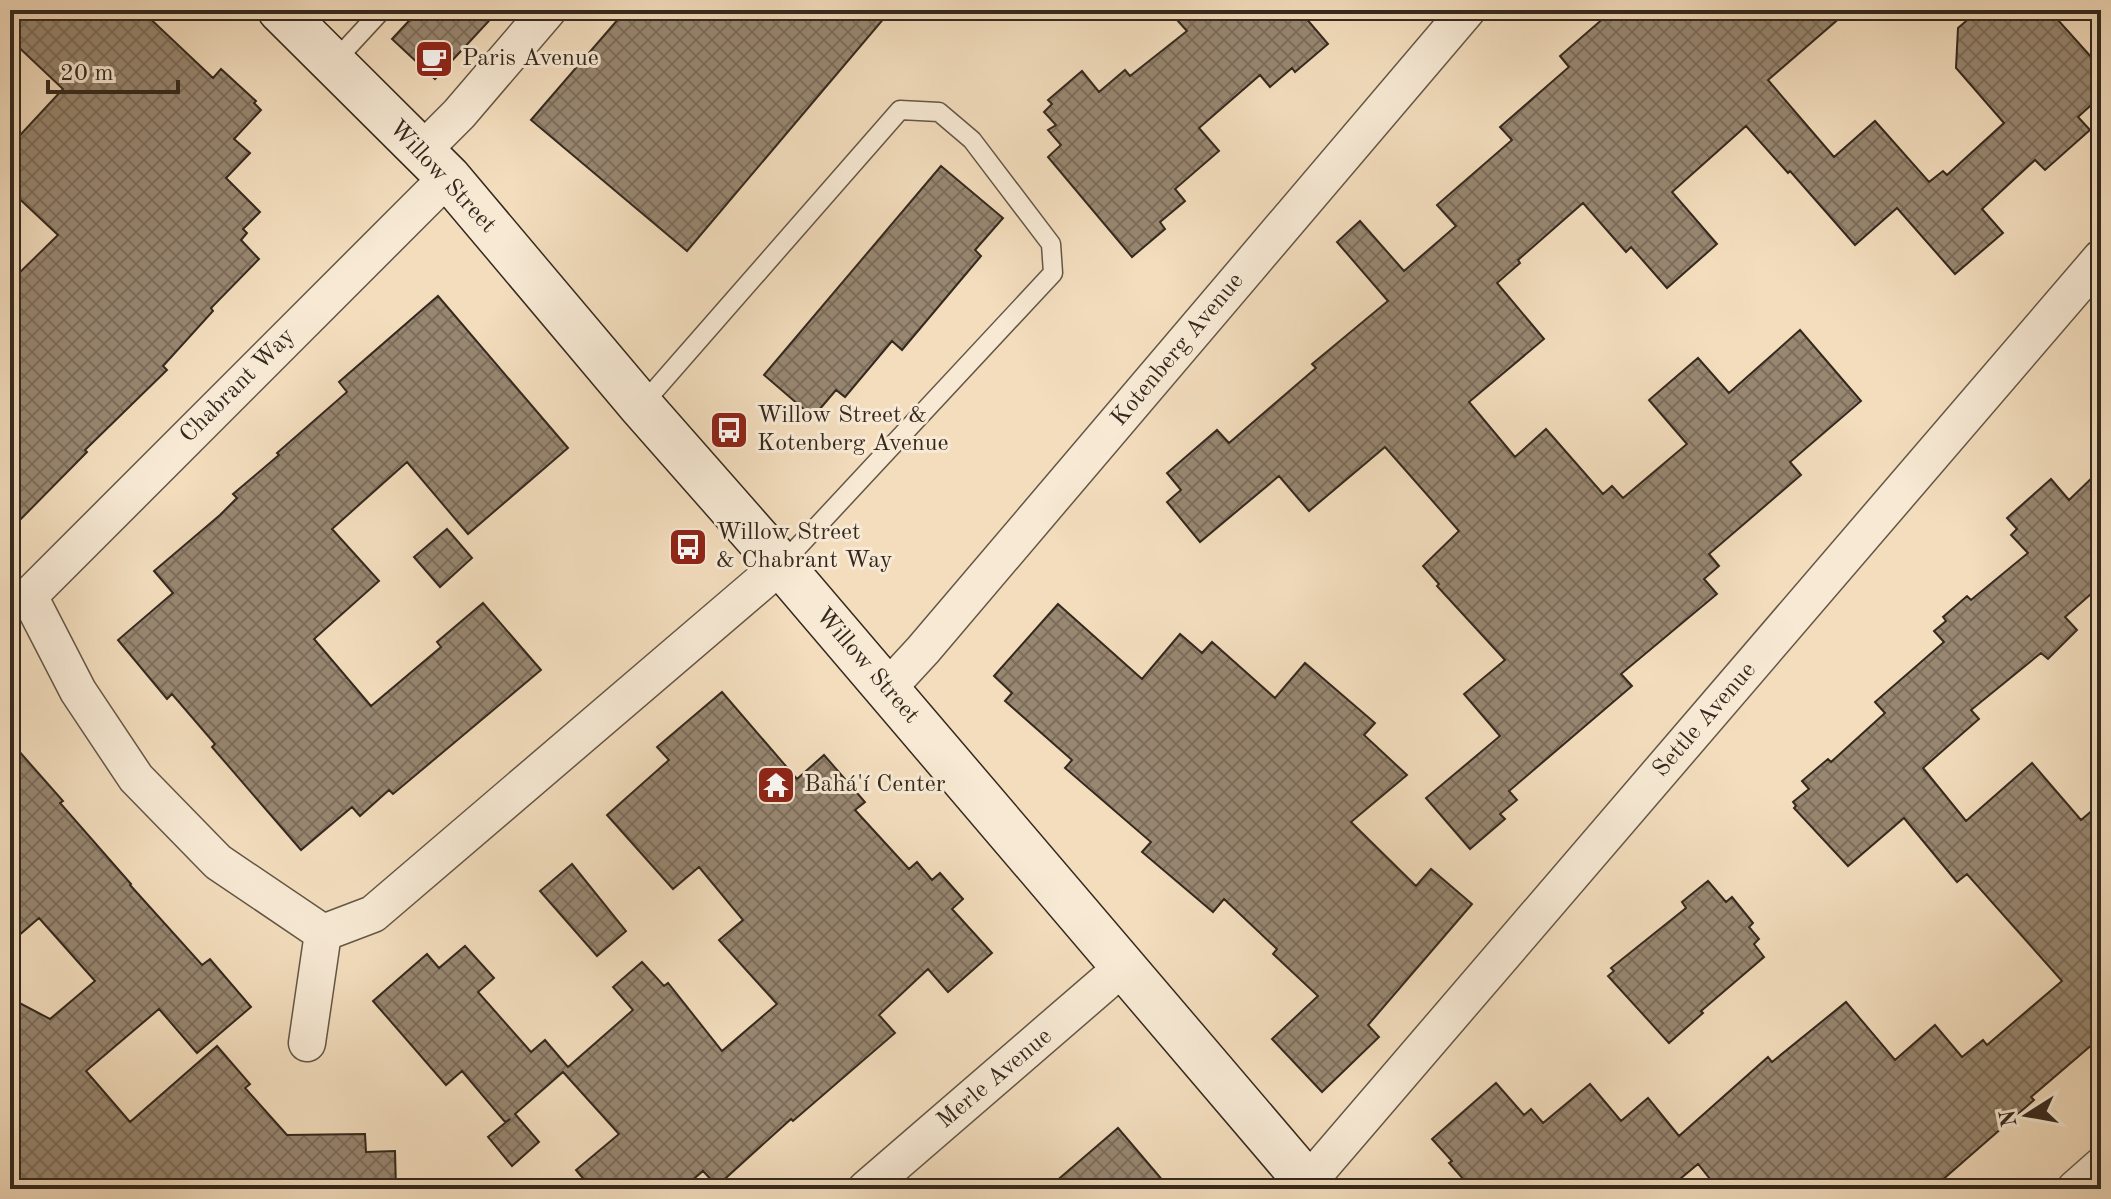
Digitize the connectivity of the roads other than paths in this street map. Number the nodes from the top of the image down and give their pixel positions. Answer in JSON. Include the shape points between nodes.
{"nodes":[{"id":1,"x":280,"y":10,"type":"edge"},
{"id":2,"x":382,"y":10,"type":"edge"},
{"id":3,"x":548,"y":10,"type":"edge"},
{"id":4,"x":1467,"y":10,"type":"edge"},
{"id":5,"x":333,"y":63,"type":"junction"},
{"id":6,"x":434,"y":165,"type":"junction"},
{"id":7,"x":2101,"y":258,"type":"edge"},
{"id":8,"x":641,"y":406,"type":"junction"},
{"id":9,"x":781,"y":565,"type":"junction"},
{"id":10,"x":19,"y":597,"type":"edge"},
{"id":11,"x":887,"y":689,"type":"junction"},
{"id":12,"x":323,"y":933,"type":"junction"},
{"id":13,"x":1123,"y":967,"type":"junction"},
{"id":14,"x":307,"y":1043,"type":"dead end"},
{"id":15,"x":2101,"y":1166,"type":"edge"},
{"id":16,"x":1310,"y":1186,"type":"edge"},
{"id":17,"x":866,"y":1189,"type":"edge"},
{"id":18,"x":2075,"y":1189,"type":"edge"}],
"edges":[{"from":1,"to":5,"type":"main road","name":"Willow Street"},
{"from":2,"to":5,"type":"lane"},
{"from":3,"to":6,"type":"street","name":"Chabrant Way","via":[[459,114]]},
{"from":4,"to":11,"type":"street","name":"Kotenberg Avenue"},
{"from":5,"to":6,"type":"main road","name":"Willow Street"},
{"from":6,"to":8,"type":"main road","name":"Willow Street"},
{"from":6,"to":10,"type":"street","name":"Chabrant Way"},
{"from":7,"to":16,"type":"street","name":"Settle Avenue"},
{"from":8,"to":9,"type":"main road","name":"Willow Street"},
{"from":8,"to":9,"type":"lane","via":[[900,110],[939,112],[972,140],[1051,244],[1053,273]]},
{"from":9,"to":11,"type":"main road","name":"Willow Street"},
{"from":9,"to":12,"type":"street","via":[[373,914]]},
{"from":10,"to":12,"type":"street","name":"Chabrant Way","via":[[136,778],[218,862]]},
{"from":11,"to":13,"type":"main road","name":"Willow Street"},
{"from":12,"to":14,"type":"street"},
{"from":13,"to":16,"type":"main road","name":"Willow Street"},
{"from":13,"to":17,"type":"street","name":"Merle Avenue"},
{"from":15,"to":18,"type":"street"}]}
